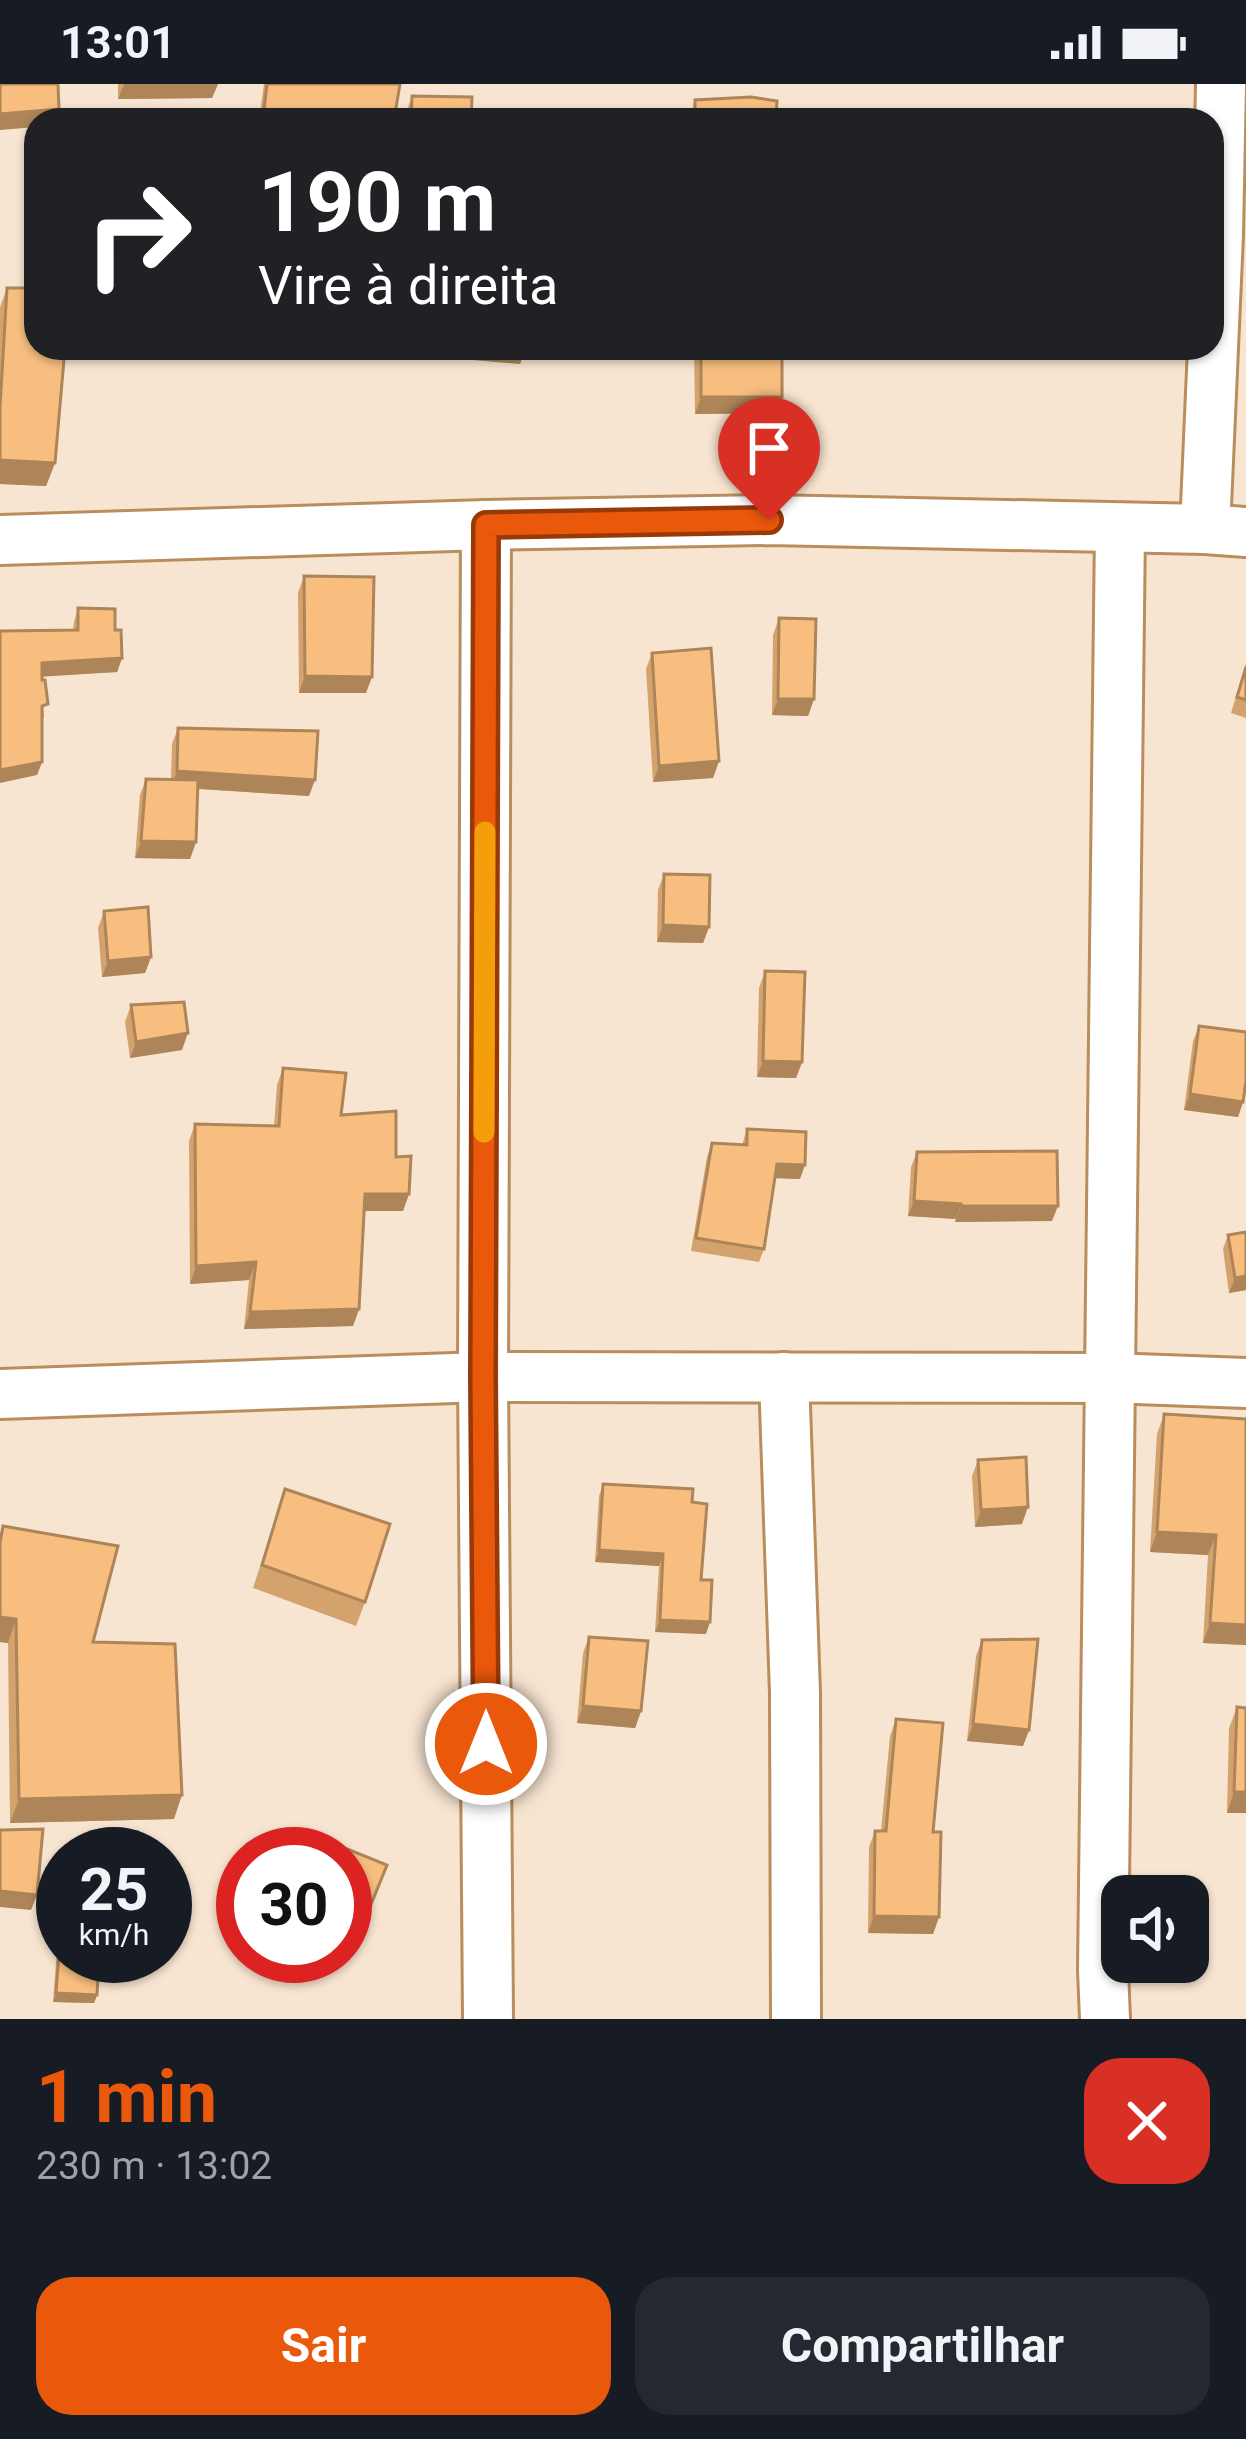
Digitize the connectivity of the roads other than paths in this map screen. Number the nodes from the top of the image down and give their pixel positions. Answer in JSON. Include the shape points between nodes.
{"nodes":[{"id":1,"x":1221,"y":360,"type":"edge"},
{"id":2,"x":486,"y":525,"type":"junction"},
{"id":3,"x":1120,"y":528,"type":"junction"},
{"id":4,"x":1226,"y":531,"type":"edge"},
{"id":5,"x":0,"y":539,"type":"edge"},
{"id":6,"x":483,"y":1377,"type":"junction"},
{"id":7,"x":784,"y":1377,"type":"junction"},
{"id":8,"x":1109,"y":1378,"type":"junction"},
{"id":9,"x":1246,"y":1383,"type":"edge"},
{"id":10,"x":0,"y":1394,"type":"edge"},
{"id":11,"x":488,"y":2019,"type":"edge"},
{"id":12,"x":796,"y":2019,"type":"edge"},
{"id":13,"x":1105,"y":2019,"type":"edge"}],
"edges":[{"from":1,"to":4,"type":"street"},
{"from":2,"to":3,"type":"street","via":[[769,520]]},
{"from":2,"to":5,"type":"street"},
{"from":2,"to":6,"type":"street"},
{"from":3,"to":4,"type":"street"},
{"from":3,"to":8,"type":"street"},
{"from":6,"to":7,"type":"street"},
{"from":6,"to":10,"type":"street"},
{"from":6,"to":11,"type":"street"},
{"from":7,"to":8,"type":"street"},
{"from":7,"to":12,"type":"street"},
{"from":8,"to":9,"type":"street"},
{"from":8,"to":13,"type":"street"}]}
